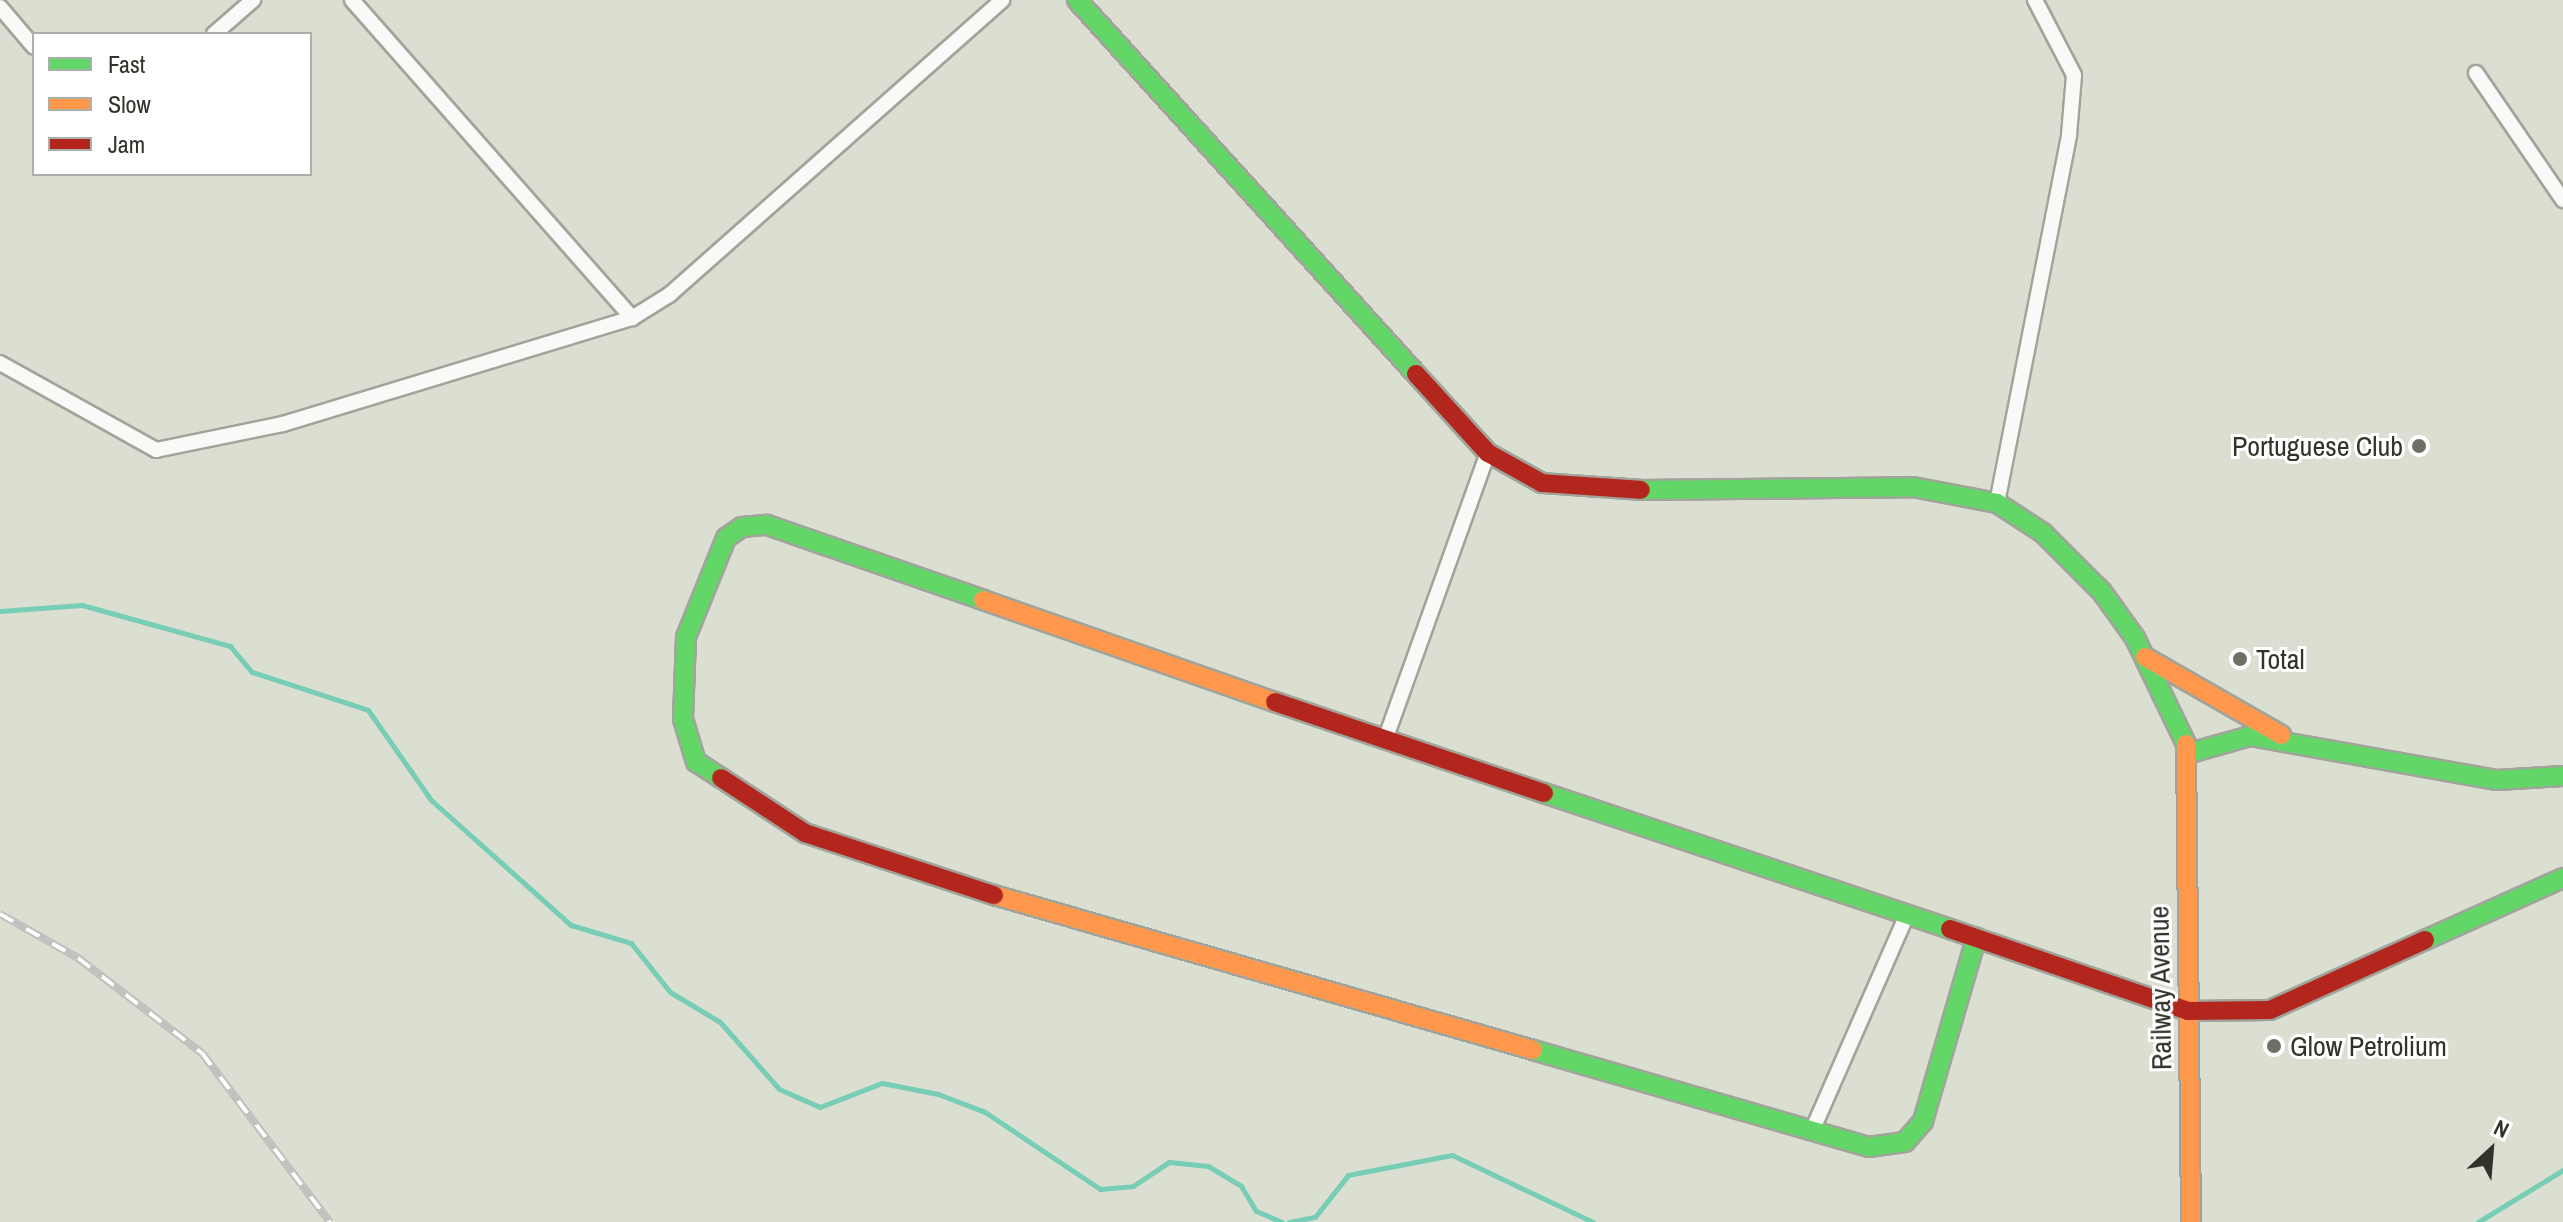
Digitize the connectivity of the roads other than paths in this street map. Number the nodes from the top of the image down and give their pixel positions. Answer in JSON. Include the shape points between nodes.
{"nodes":[{"id":1,"x":253,"y":0,"type":"edge"},
{"id":2,"x":352,"y":0,"type":"edge"},
{"id":3,"x":1002,"y":0,"type":"edge"},
{"id":4,"x":1077,"y":0,"type":"edge"},
{"id":5,"x":2035,"y":0,"type":"edge"},
{"id":6,"x":0,"y":7,"type":"edge"},
{"id":7,"x":216,"y":32,"type":"edge"},
{"id":8,"x":32,"y":45,"type":"edge"},
{"id":9,"x":2476,"y":73,"type":"dead end"},
{"id":10,"x":2563,"y":200,"type":"edge"},
{"id":11,"x":632,"y":318,"type":"junction"},
{"id":12,"x":0,"y":363,"type":"edge"},
{"id":13,"x":1488,"y":453,"type":"junction"},
{"id":14,"x":1997,"y":503,"type":"junction"},
{"id":15,"x":2145,"y":657,"type":"junction"},
{"id":16,"x":1385,"y":740,"type":"junction"},
{"id":17,"x":2294,"y":741,"type":"junction"},
{"id":18,"x":2190,"y":753,"type":"junction"},
{"id":19,"x":2563,"y":776,"type":"edge"},
{"id":20,"x":2563,"y":878,"type":"edge"},
{"id":21,"x":1907,"y":915,"type":"junction"},
{"id":22,"x":1976,"y":938,"type":"junction"},
{"id":23,"x":2188,"y":1011,"type":"junction"},
{"id":24,"x":1812,"y":1131,"type":"junction"},
{"id":25,"x":2191,"y":1222,"type":"edge"}],
"edges":[{"from":1,"to":7,"type":"street"},
{"from":2,"to":11,"type":"street"},
{"from":3,"to":11,"type":"street","via":[[669,295]]},
{"from":4,"to":13,"type":"street"},
{"from":5,"to":14,"type":"street","via":[[2074,75]]},
{"from":6,"to":8,"type":"street"},
{"from":9,"to":10,"type":"street"},
{"from":11,"to":12,"type":"street","via":[[298,420],[156,450]]},
{"from":13,"to":14,"type":"street","via":[[1542,483],[1595,491],[1913,487]]},
{"from":13,"to":16,"type":"street"},
{"from":14,"to":15,"type":"street","via":[[2043,533],[2102,592]]},
{"from":15,"to":17,"type":"street"},
{"from":15,"to":18,"type":"street"},
{"from":16,"to":21,"type":"street"},
{"from":16,"to":24,"type":"street","via":[[767,525],[742,527],[726,538],[686,637],[680,677],[696,762],[805,833],[891,865]]},
{"from":17,"to":18,"type":"street","via":[[2250,736]]},
{"from":17,"to":19,"type":"street","via":[[2497,780]]},
{"from":18,"to":23,"type":"street","name":"Railway Avenue"},
{"from":20,"to":23,"type":"street","via":[[2270,1010]]},
{"from":21,"to":22,"type":"street"},
{"from":21,"to":24,"type":"street"},
{"from":22,"to":23,"type":"street"},
{"from":22,"to":24,"type":"street","via":[[1931,1099],[1905,1142],[1869,1147]]},
{"from":23,"to":25,"type":"street","name":"Railway Avenue"}]}
